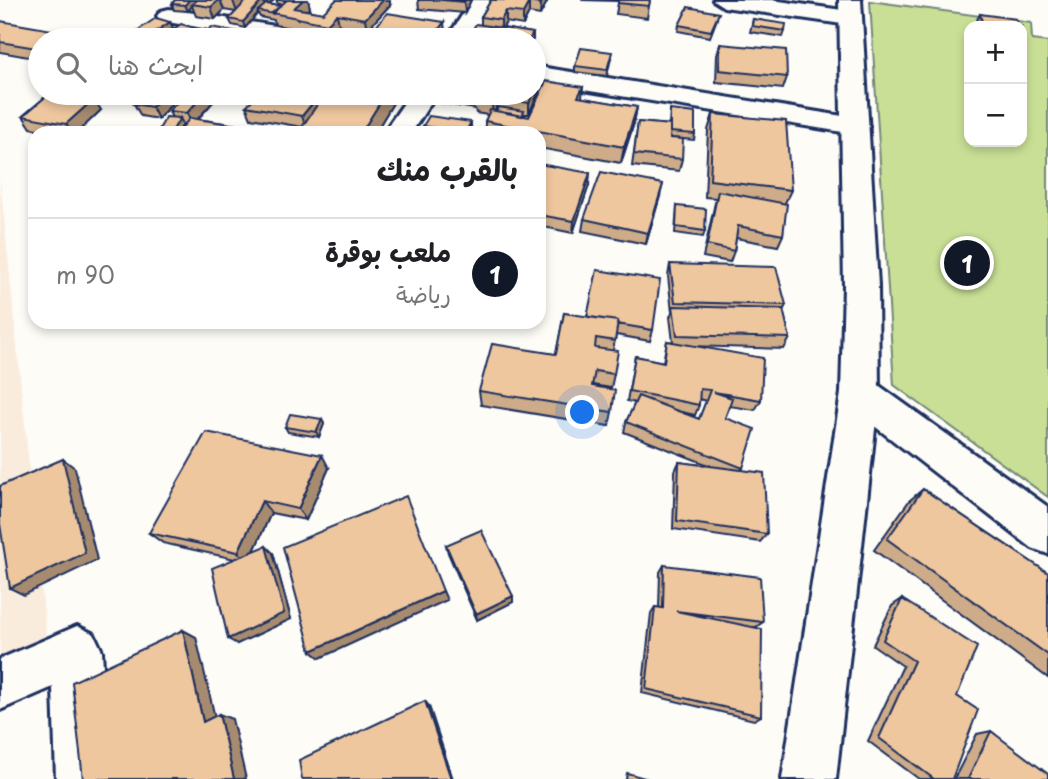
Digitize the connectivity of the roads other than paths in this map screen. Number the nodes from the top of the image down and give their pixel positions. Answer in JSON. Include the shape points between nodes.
{"nodes":[{"id":1,"x":483,"y":0,"type":"edge"},
{"id":2,"x":724,"y":0,"type":"edge"},
{"id":3,"x":849,"y":9,"type":"edge"},
{"id":4,"x":169,"y":16,"type":"dead end"},
{"id":5,"x":244,"y":28,"type":"edge"},
{"id":6,"x":466,"y":28,"type":"edge"},
{"id":7,"x":546,"y":77,"type":"edge"},
{"id":8,"x":416,"y":105,"type":"edge"},
{"id":9,"x":855,"y":125,"type":"junction"},
{"id":10,"x":402,"y":126,"type":"edge"},
{"id":11,"x":860,"y":393,"type":"junction"},
{"id":12,"x":1048,"y":533,"type":"edge"},
{"id":13,"x":0,"y":685,"type":"edge"},
{"id":14,"x":83,"y":779,"type":"edge"},
{"id":15,"x":809,"y":779,"type":"edge"}],
"edges":[{"from":1,"to":6,"type":"street"},
{"from":2,"to":3,"type":"street"},
{"from":3,"to":9,"type":"street"},
{"from":4,"to":5,"type":"street"},
{"from":7,"to":9,"type":"street"},
{"from":8,"to":10,"type":"street"},
{"from":9,"to":11,"type":"street"},
{"from":11,"to":12,"type":"street"},
{"from":11,"to":15,"type":"street"},
{"from":13,"to":14,"type":"street","via":[[77,651]]}]}
